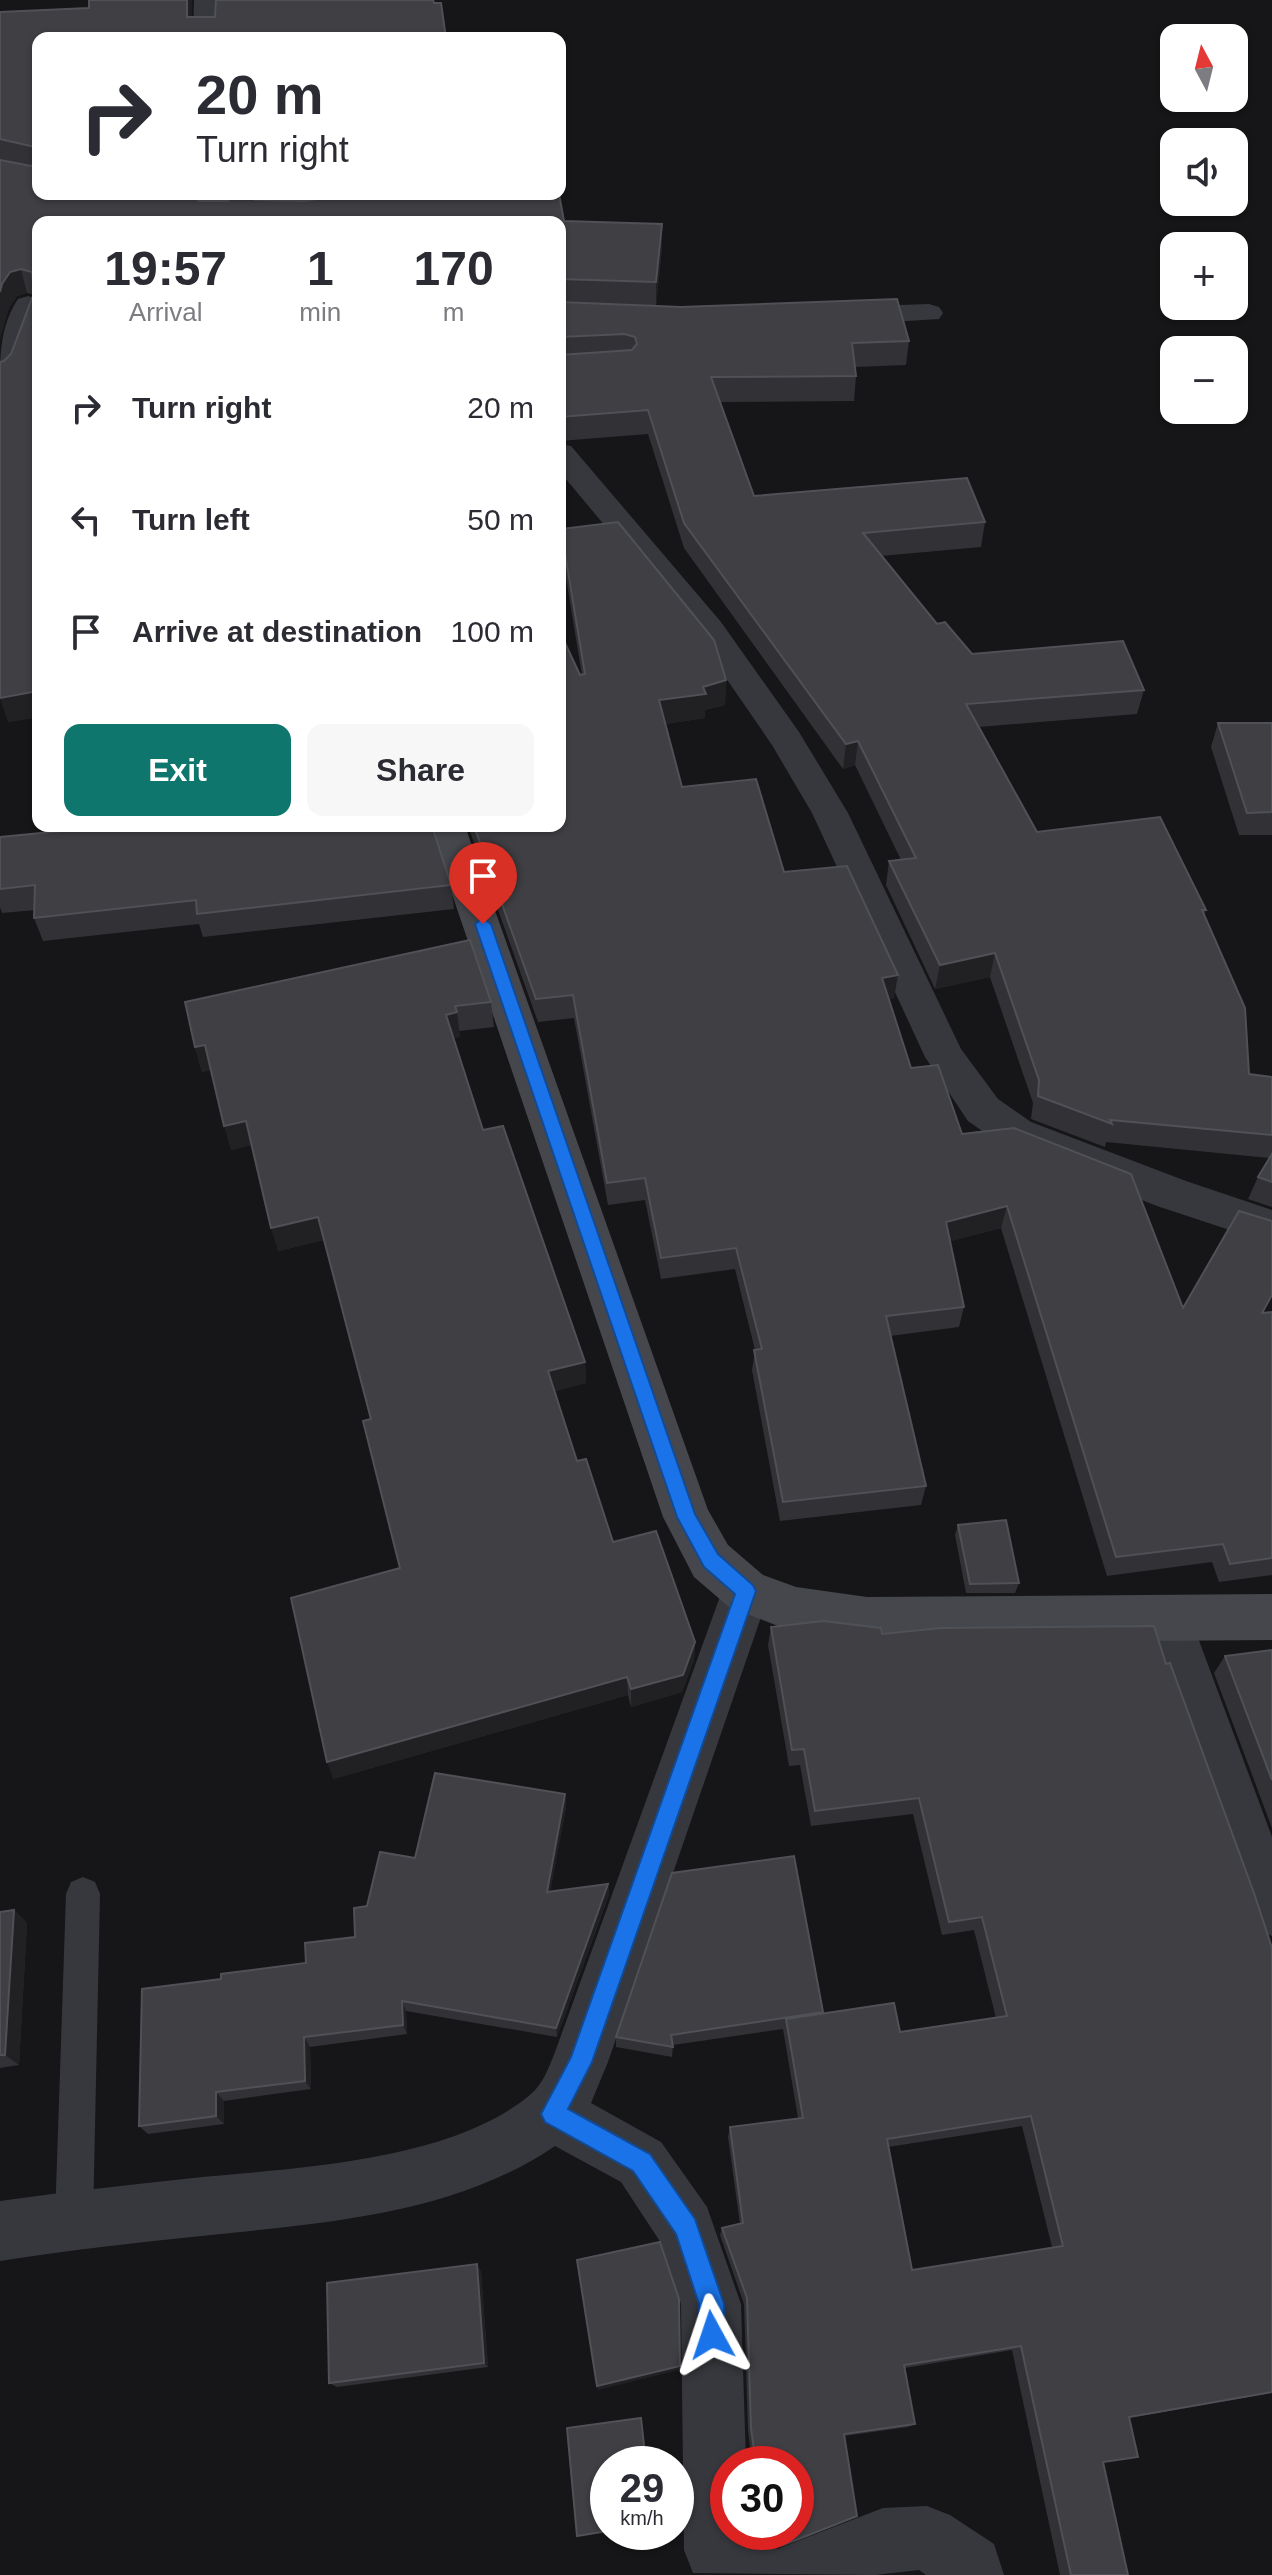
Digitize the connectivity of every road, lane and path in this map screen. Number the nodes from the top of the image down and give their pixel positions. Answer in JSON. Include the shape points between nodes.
{"nodes":[{"id":1,"x":206,"y":0,"type":"edge"},
{"id":2,"x":205,"y":32,"type":"edge"},
{"id":3,"x":22,"y":304,"type":"edge"},
{"id":4,"x":929,"y":313,"type":"dead end"},
{"id":5,"x":813,"y":316,"type":"edge"},
{"id":6,"x":0,"y":377,"type":"edge"},
{"id":7,"x":566,"y":460,"type":"edge"},
{"id":8,"x":449,"y":832,"type":"edge"},
{"id":9,"x":1272,"y":1227,"type":"edge"},
{"id":10,"x":746,"y":1591,"type":"junction"},
{"id":11,"x":1272,"y":1617,"type":"edge"},
{"id":12,"x":1166,"y":1619,"type":"junction"},
{"id":13,"x":83,"y":1894,"type":"dead end"},
{"id":14,"x":1272,"y":1909,"type":"edge"},
{"id":15,"x":553,"y":2114,"type":"junction"},
{"id":16,"x":74,"y":2220,"type":"junction"},
{"id":17,"x":0,"y":2231,"type":"edge"},
{"id":18,"x":760,"y":2575,"type":"edge"},
{"id":19,"x":793,"y":2575,"type":"edge"},
{"id":20,"x":972,"y":2575,"type":"edge"}],
"edges":[{"from":1,"to":2,"type":"street"},
{"from":3,"to":6,"type":"street"},
{"from":4,"to":5,"type":"street"},
{"from":7,"to":9,"type":"street","via":[[709,629],[787,740],[830,813],[945,1057],[983,1110],[1016,1133]]},
{"from":8,"to":10,"type":"street","via":[[687,1517],[711,1561]]},
{"from":10,"to":12,"type":"street","via":[[796,1610],[867,1620]]},
{"from":10,"to":15,"type":"street","via":[[580,2062]]},
{"from":11,"to":12,"type":"street"},
{"from":12,"to":14,"type":"street"},
{"from":13,"to":16,"type":"lane"},
{"from":15,"to":16,"type":"street","via":[[503,2145],[429,2172],[335,2192]]},
{"from":15,"to":18,"type":"street","via":[[641,2162],[686,2228],[711,2304],[716,2550]]},
{"from":16,"to":17,"type":"street"},
{"from":19,"to":20,"type":"street","via":[[883,2540],[927,2538],[971,2567]]}]}
